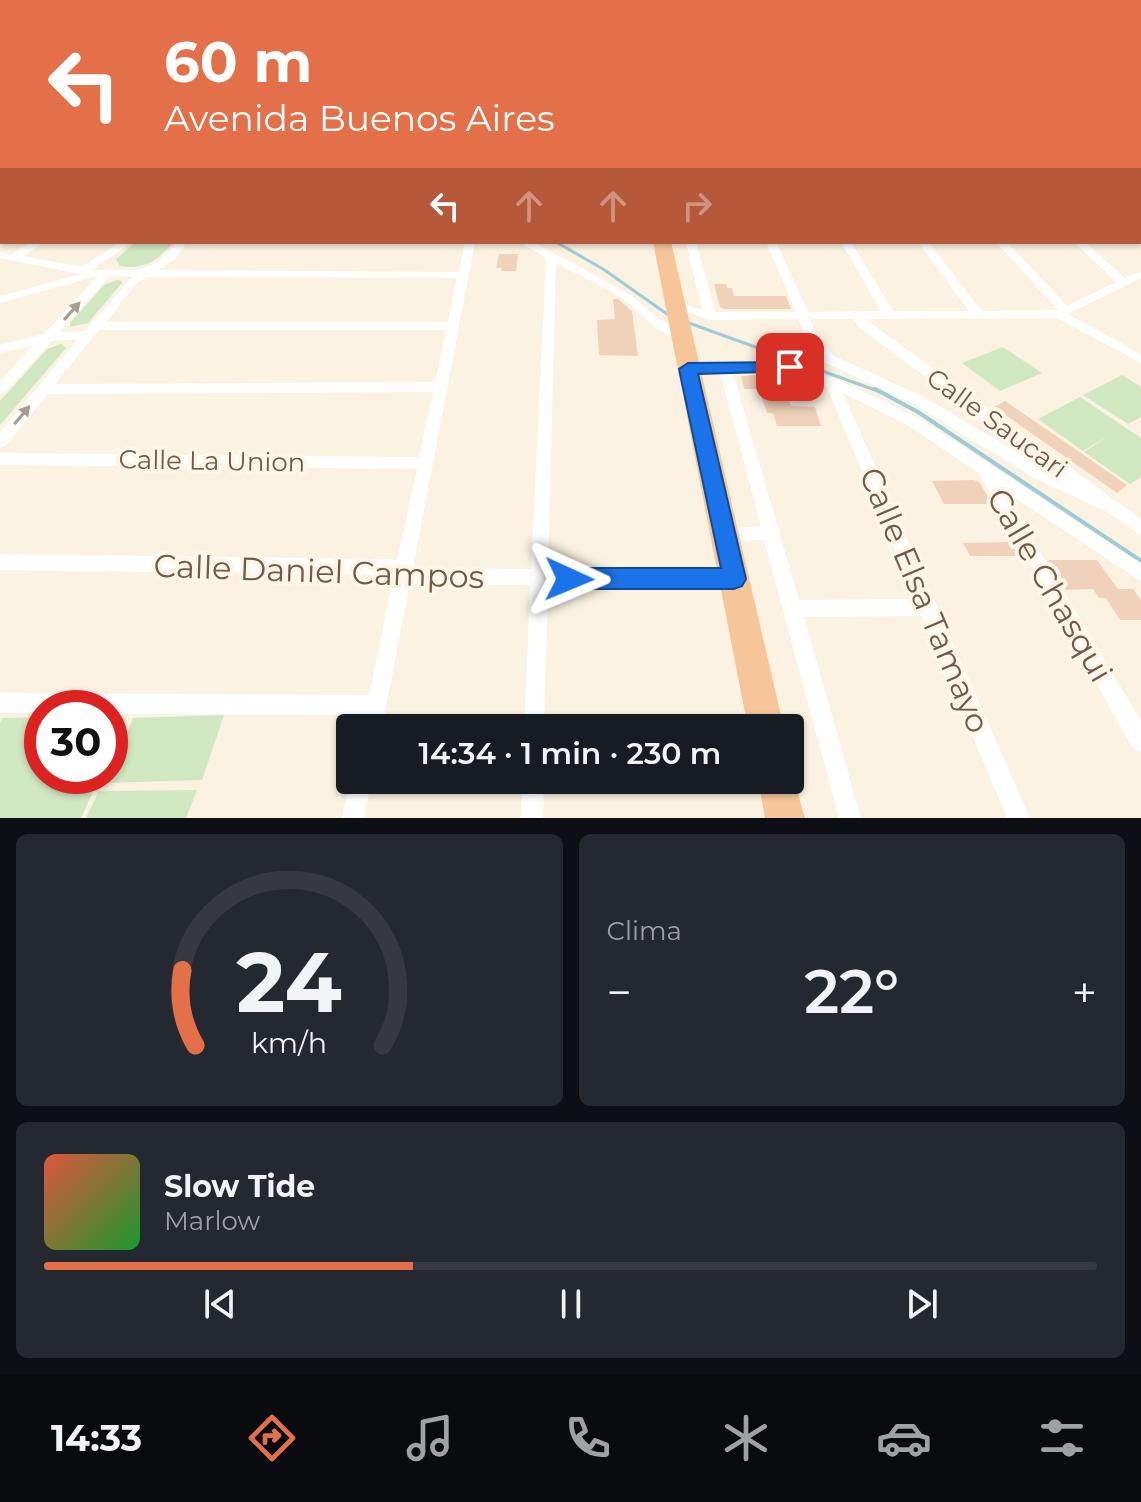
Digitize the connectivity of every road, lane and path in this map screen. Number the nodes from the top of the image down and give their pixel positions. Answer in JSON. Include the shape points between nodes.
{"nodes":[{"id":1,"x":36,"y":244,"type":"edge"},
{"id":2,"x":124,"y":244,"type":"edge"},
{"id":3,"x":181,"y":244,"type":"edge"},
{"id":4,"x":470,"y":244,"type":"edge"},
{"id":5,"x":528,"y":244,"type":"edge"},
{"id":6,"x":662,"y":244,"type":"edge"},
{"id":7,"x":692,"y":244,"type":"edge"},
{"id":8,"x":772,"y":244,"type":"edge"},
{"id":9,"x":847,"y":244,"type":"edge"},
{"id":10,"x":925,"y":244,"type":"edge"},
{"id":11,"x":1003,"y":244,"type":"edge"},
{"id":12,"x":1081,"y":244,"type":"edge"},
{"id":13,"x":0,"y":258,"type":"edge"},
{"id":14,"x":13,"y":258,"type":"junction"},
{"id":15,"x":551,"y":258,"type":"junction"},
{"id":16,"x":83,"y":271,"type":"junction"},
{"id":17,"x":102,"y":273,"type":"junction"},
{"id":18,"x":1141,"y":274,"type":"edge"},
{"id":19,"x":142,"y":275,"type":"junction"},
{"id":20,"x":463,"y":275,"type":"junction"},
{"id":21,"x":1123,"y":282,"type":"junction"},
{"id":22,"x":0,"y":300,"type":"edge"},
{"id":23,"x":1062,"y":312,"type":"junction"},
{"id":24,"x":978,"y":314,"type":"junction"},
{"id":25,"x":856,"y":315,"type":"junction"},
{"id":26,"x":889,"y":315,"type":"junction"},
{"id":27,"x":710,"y":316,"type":"junction"},
{"id":28,"x":804,"y":316,"type":"junction"},
{"id":29,"x":677,"y":319,"type":"junction"},
{"id":30,"x":452,"y":326,"type":"junction"},
{"id":31,"x":91,"y":331,"type":"junction"},
{"id":32,"x":48,"y":337,"type":"junction"},
{"id":33,"x":0,"y":349,"type":"edge"},
{"id":34,"x":1141,"y":359,"type":"edge"},
{"id":35,"x":725,"y":368,"type":"junction"},
{"id":36,"x":688,"y":369,"type":"junction"},
{"id":37,"x":831,"y":382,"type":"junction"},
{"id":38,"x":440,"y":387,"type":"junction"},
{"id":39,"x":0,"y":389,"type":"edge"},
{"id":40,"x":44,"y":389,"type":"junction"},
{"id":41,"x":0,"y":442,"type":"edge"},
{"id":42,"x":0,"y":459,"type":"edge"},
{"id":43,"x":425,"y":463,"type":"junction"},
{"id":44,"x":983,"y":470,"type":"junction"},
{"id":45,"x":1111,"y":506,"type":"junction"},
{"id":46,"x":1141,"y":527,"type":"edge"},
{"id":47,"x":769,"y":533,"type":"junction"},
{"id":48,"x":725,"y":534,"type":"junction"},
{"id":49,"x":0,"y":562,"type":"edge"},
{"id":50,"x":1141,"y":573,"type":"edge"},
{"id":51,"x":402,"y":576,"type":"junction"},
{"id":52,"x":539,"y":578,"type":"junction"},
{"id":53,"x":734,"y":579,"type":"junction"},
{"id":54,"x":927,"y":607,"type":"junction"},
{"id":55,"x":792,"y":609,"type":"junction"},
{"id":56,"x":0,"y":703,"type":"edge"},
{"id":57,"x":376,"y":705,"type":"junction"},
{"id":58,"x":374,"y":714,"type":"edge"},
{"id":59,"x":534,"y":714,"type":"edge"},
{"id":60,"x":763,"y":714,"type":"edge"},
{"id":61,"x":1141,"y":741,"type":"edge"},
{"id":62,"x":358,"y":794,"type":"edge"},
{"id":63,"x":533,"y":794,"type":"edge"},
{"id":64,"x":780,"y":794,"type":"edge"},
{"id":65,"x":353,"y":818,"type":"edge"},
{"id":66,"x":532,"y":818,"type":"edge"},
{"id":67,"x":785,"y":818,"type":"edge"},
{"id":68,"x":850,"y":818,"type":"edge"},
{"id":69,"x":1019,"y":818,"type":"edge"}],
"edges":[{"from":1,"to":14,"type":"street"},
{"from":2,"to":16,"type":"street"},
{"from":3,"to":19,"type":"street","via":[[171,257]]},
{"from":4,"to":20,"type":"street"},
{"from":5,"to":15,"type":"street"},
{"from":6,"to":29,"type":"highway"},
{"from":7,"to":27,"type":"street"},
{"from":8,"to":28,"type":"street"},
{"from":9,"to":26,"type":"street"},
{"from":10,"to":24,"type":"street"},
{"from":11,"to":23,"type":"street"},
{"from":12,"to":21,"type":"street"},
{"from":13,"to":14,"type":"street"},
{"from":14,"to":16,"type":"street"},
{"from":15,"to":29,"type":"street","via":[[627,297],[650,318]]},
{"from":15,"to":52,"type":"street"},
{"from":16,"to":17,"type":"street"},
{"from":17,"to":19,"type":"street"},
{"from":17,"to":22,"type":"street"},
{"from":32,"to":17,"type":"street","one_way":true},
{"from":18,"to":21,"type":"street"},
{"from":19,"to":20,"type":"street"},
{"from":19,"to":31,"type":"street"},
{"from":20,"to":30,"type":"street"},
{"from":21,"to":23,"type":"street"},
{"from":23,"to":24,"type":"street"},
{"from":23,"to":34,"type":"street"},
{"from":24,"to":26,"type":"street"},
{"from":25,"to":26,"type":"street"},
{"from":25,"to":28,"type":"street"},
{"from":25,"to":45,"type":"street","name":"Calle Saucari"},
{"from":27,"to":28,"type":"street"},
{"from":27,"to":29,"type":"street"},
{"from":28,"to":45,"type":"street","via":[[804,324],[829,359],[928,405],[1065,489]]},
{"from":29,"to":36,"type":"highway"},
{"from":30,"to":31,"type":"street"},
{"from":30,"to":38,"type":"street"},
{"from":31,"to":32,"type":"street"},
{"from":31,"to":40,"type":"street"},
{"from":32,"to":33,"type":"street"},
{"from":32,"to":39,"type":"street"},
{"from":35,"to":36,"type":"street"},
{"from":35,"to":37,"type":"street","via":[[790,367]]},
{"from":35,"to":47,"type":"street"},
{"from":36,"to":48,"type":"highway"},
{"from":37,"to":44,"type":"street","via":[[914,422]]},
{"from":37,"to":54,"type":"street","name":"Calle Elsa Tamayo"},
{"from":38,"to":40,"type":"street"},
{"from":38,"to":43,"type":"street"},
{"from":41,"to":40,"type":"street","one_way":true},
{"from":42,"to":43,"type":"street","name":"Calle La Union"},
{"from":43,"to":51,"type":"street"},
{"from":44,"to":50,"type":"street"},
{"from":44,"to":61,"type":"street","name":"Calle Chasqui"},
{"from":45,"to":46,"type":"street","name":"Calle Saucari"},
{"from":47,"to":48,"type":"street"},
{"from":47,"to":55,"type":"street"},
{"from":48,"to":53,"type":"highway"},
{"from":49,"to":51,"type":"street","name":"Calle Daniel Campos","via":[[392,567]]},
{"from":51,"to":52,"type":"street","name":"Calle Daniel Campos"},
{"from":51,"to":57,"type":"street"},
{"from":52,"to":53,"type":"street","name":"Calle Daniel Campos"},
{"from":52,"to":59,"type":"street"},
{"from":53,"to":60,"type":"highway"},
{"from":54,"to":55,"type":"street"},
{"from":54,"to":69,"type":"street","name":"Calle Elsa Tamayo"},
{"from":55,"to":68,"type":"street"},
{"from":56,"to":57,"type":"street"},
{"from":57,"to":58,"type":"street"},
{"from":62,"to":65,"type":"street"},
{"from":63,"to":66,"type":"street"},
{"from":64,"to":67,"type":"highway"}]}
